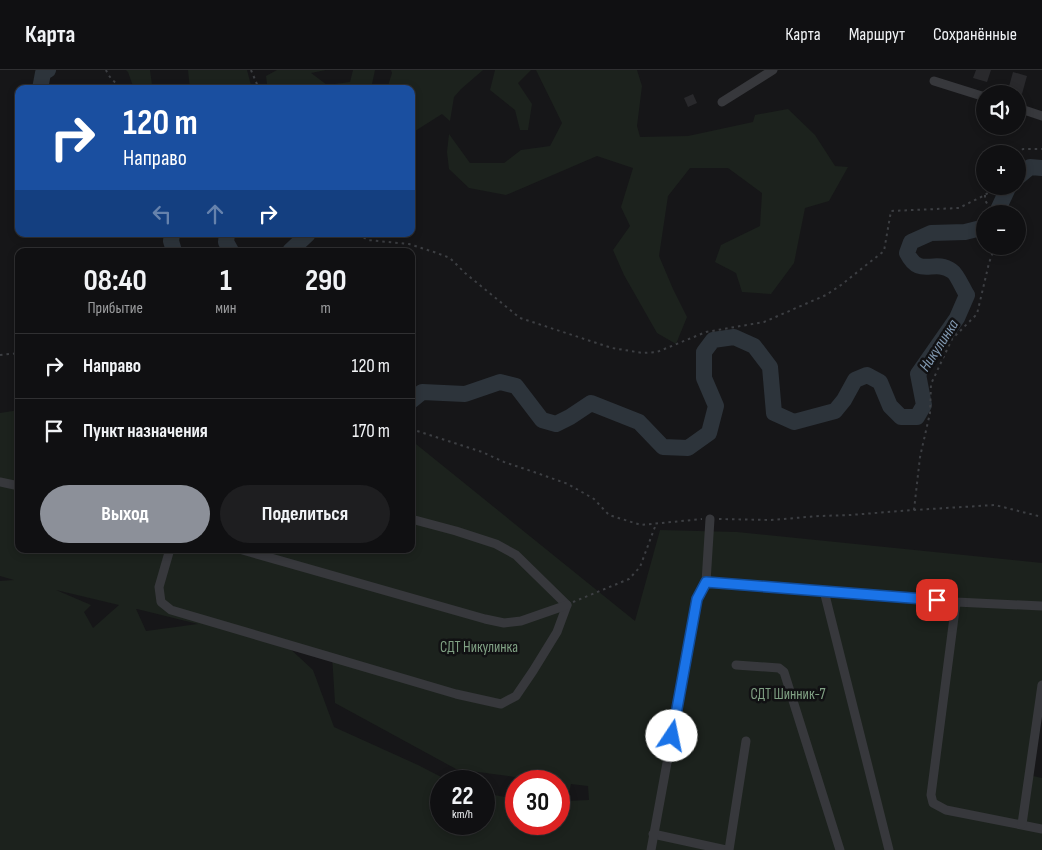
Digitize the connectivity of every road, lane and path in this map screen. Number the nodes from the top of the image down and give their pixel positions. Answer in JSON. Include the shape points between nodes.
{"nodes":[{"id":1,"x":106,"y":70,"type":"edge"},
{"id":2,"x":251,"y":70,"type":"edge"},
{"id":3,"x":774,"y":70,"type":"edge"},
{"id":4,"x":934,"y":81,"type":"dead end"},
{"id":5,"x":118,"y":85,"type":"edge"},
{"id":6,"x":257,"y":85,"type":"edge"},
{"id":7,"x":976,"y":94,"type":"edge"},
{"id":8,"x":722,"y":102,"type":"dead end"},
{"id":9,"x":1026,"y":111,"type":"edge"},
{"id":10,"x":1042,"y":116,"type":"edge"},
{"id":11,"x":1026,"y":149,"type":"edge"},
{"id":12,"x":1042,"y":149,"type":"edge"},
{"id":13,"x":983,"y":195,"type":"edge"},
{"id":14,"x":363,"y":237,"type":"edge"},
{"id":15,"x":992,"y":255,"type":"edge"},
{"id":16,"x":15,"y":353,"type":"edge"},
{"id":17,"x":0,"y":355,"type":"edge"},
{"id":18,"x":415,"y":430,"type":"edge"},
{"id":19,"x":0,"y":482,"type":"edge"},
{"id":20,"x":15,"y":485,"type":"edge"},
{"id":21,"x":914,"y":510,"type":"junction"},
{"id":22,"x":1042,"y":517,"type":"edge"},
{"id":23,"x":710,"y":519,"type":"junction"},
{"id":24,"x":415,"y":520,"type":"edge"},
{"id":25,"x":656,"y":524,"type":"junction"},
{"id":26,"x":169,"y":553,"type":"edge"},
{"id":27,"x":252,"y":553,"type":"edge"},
{"id":28,"x":706,"y":582,"type":"junction"},
{"id":29,"x":824,"y":591,"type":"junction"},
{"id":30,"x":956,"y":602,"type":"junction"},
{"id":31,"x":567,"y":605,"type":"junction"},
{"id":32,"x":1042,"y":606,"type":"edge"},
{"id":33,"x":736,"y":665,"type":"dead end"},
{"id":34,"x":1042,"y":685,"type":"edge"},
{"id":35,"x":746,"y":741,"type":"dead end"},
{"id":36,"x":1022,"y":824,"type":"junction"},
{"id":37,"x":1042,"y":828,"type":"edge"},
{"id":38,"x":653,"y":834,"type":"junction"},
{"id":39,"x":650,"y":850,"type":"edge"},
{"id":40,"x":727,"y":850,"type":"edge"},
{"id":41,"x":840,"y":850,"type":"edge"},
{"id":42,"x":889,"y":850,"type":"edge"}],
"edges":[{"from":1,"to":5,"type":"path"},
{"from":2,"to":6,"type":"path"},
{"from":3,"to":8,"type":"street"},
{"from":4,"to":7,"type":"street"},
{"from":9,"to":10,"type":"street"},
{"from":11,"to":12,"type":"path"},
{"from":13,"to":14,"type":"path","via":[[959,208],[891,211],[884,250],[826,295],[764,322],[706,332],[657,352],[643,353],[612,348],[520,318],[450,258],[409,244]]},
{"from":15,"to":21,"type":"path","via":[[977,314],[952,339],[931,384],[930,413],[920,457]]},
{"from":16,"to":17,"type":"path"},
{"from":18,"to":25,"type":"path","via":[[568,484],[594,499],[609,515],[641,525]]},
{"from":19,"to":20,"type":"street"},
{"from":21,"to":22,"type":"path","via":[[995,505]]},
{"from":21,"to":23,"type":"path","via":[[771,520]]},
{"from":23,"to":25,"type":"path"},
{"from":23,"to":28,"type":"street"},
{"from":24,"to":31,"type":"street","via":[[496,544],[516,554]]},
{"from":25,"to":31,"type":"path","via":[[640,567],[629,579]]},
{"from":26,"to":31,"type":"street","via":[[159,587],[161,602],[172,610],[456,694],[500,704],[516,696],[533,671],[558,632]]},
{"from":27,"to":31,"type":"street","via":[[504,623],[521,621]]},
{"from":28,"to":29,"type":"street"},
{"from":28,"to":38,"type":"street","via":[[697,599]]},
{"from":29,"to":30,"type":"street"},
{"from":29,"to":42,"type":"street"},
{"from":30,"to":32,"type":"street"},
{"from":30,"to":36,"type":"street","via":[[931,795],[933,803],[946,810]]},
{"from":33,"to":41,"type":"street","via":[[779,668],[784,672]]},
{"from":34,"to":36,"type":"street"},
{"from":35,"to":40,"type":"street"},
{"from":36,"to":37,"type":"street"},
{"from":38,"to":39,"type":"street"},
{"from":38,"to":40,"type":"street"}]}
